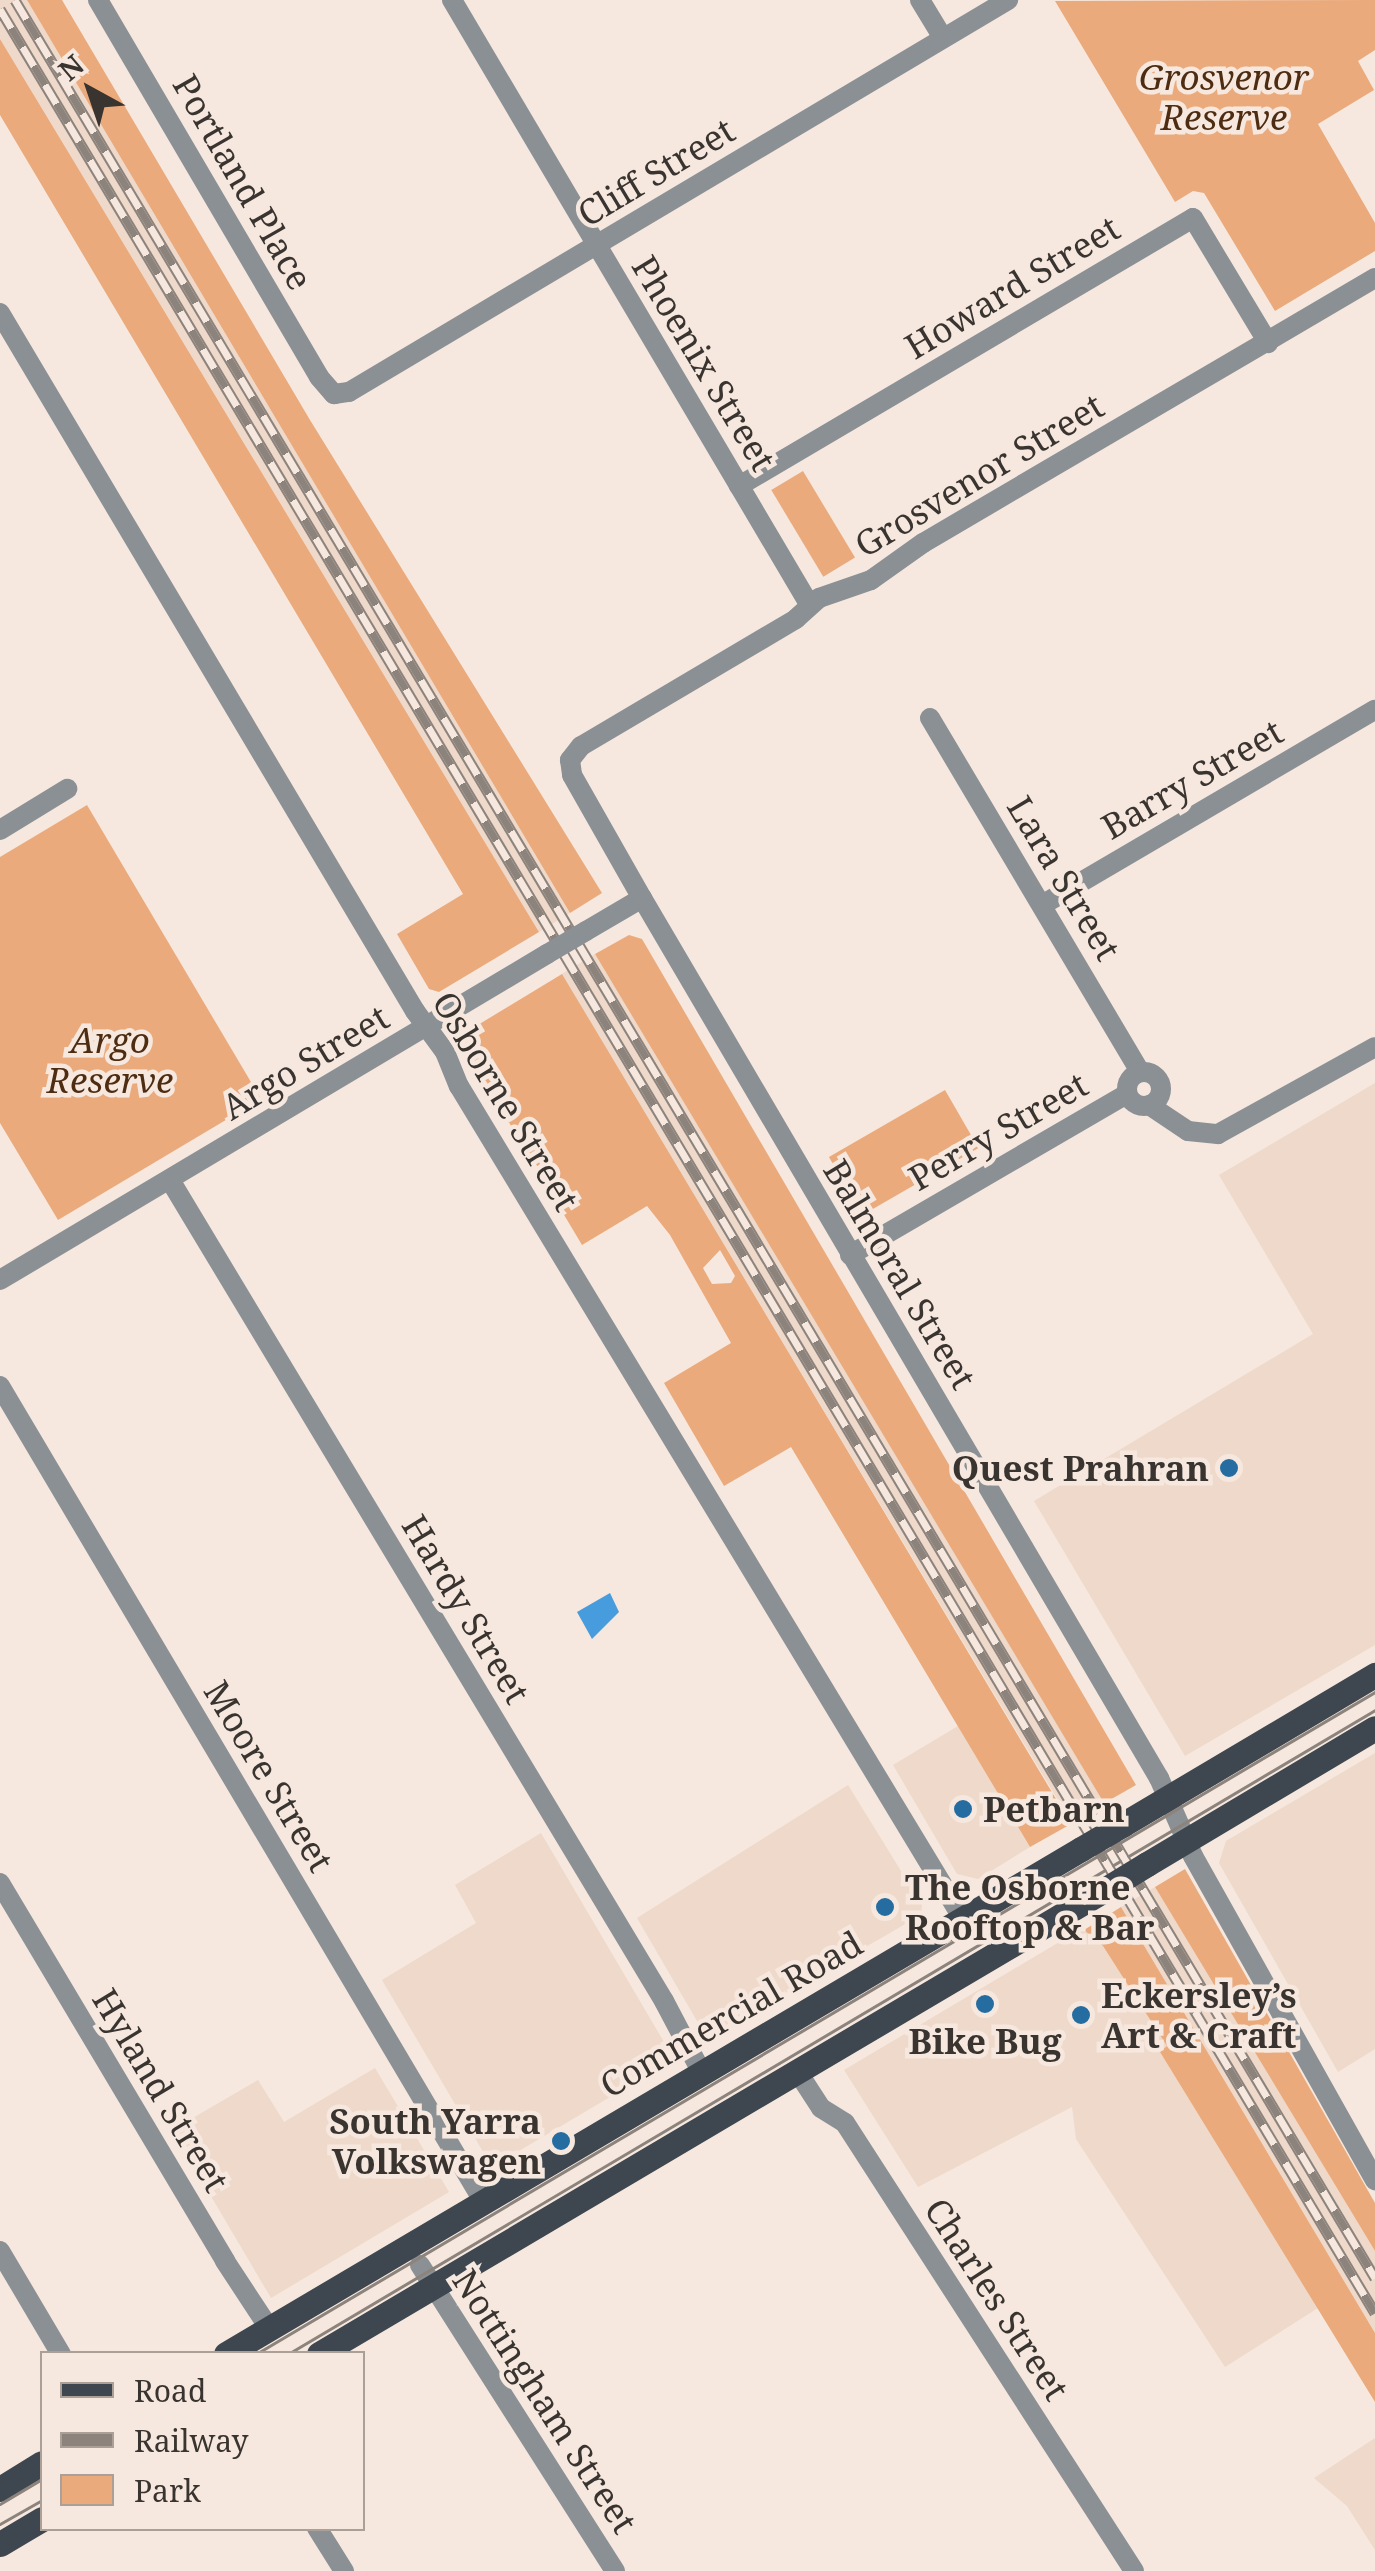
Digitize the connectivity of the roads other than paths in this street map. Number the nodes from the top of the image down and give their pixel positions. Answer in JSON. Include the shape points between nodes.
{"nodes":[{"id":1,"x":98,"y":0,"type":"edge"},
{"id":2,"x":452,"y":0,"type":"edge"},
{"id":3,"x":920,"y":0,"type":"edge"},
{"id":4,"x":1008,"y":0,"type":"edge"},
{"id":5,"x":942,"y":38,"type":"junction"},
{"id":6,"x":596,"y":245,"type":"junction"},
{"id":7,"x":1375,"y":278,"type":"edge"},
{"id":8,"x":0,"y":313,"type":"edge"},
{"id":9,"x":1268,"y":343,"type":"junction"},
{"id":10,"x":334,"y":394,"type":"joint"},
{"id":11,"x":739,"y":486,"type":"junction"},
{"id":12,"x":809,"y":604,"type":"junction"},
{"id":13,"x":1375,"y":710,"type":"edge"},
{"id":14,"x":930,"y":718,"type":"dead end"},
{"id":15,"x":570,"y":760,"type":"joint"},
{"id":16,"x":68,"y":789,"type":"dead end"},
{"id":17,"x":0,"y":830,"type":"edge"},
{"id":18,"x":642,"y":898,"type":"junction"},
{"id":19,"x":1042,"y":905,"type":"junction"},
{"id":20,"x":426,"y":1026,"type":"junction"},
{"id":21,"x":1375,"y":1046,"type":"edge"},
{"id":22,"x":1140,"y":1072,"type":"junction"},
{"id":23,"x":1128,"y":1094,"type":"junction"},
{"id":24,"x":1149,"y":1105,"type":"junction"},
{"id":25,"x":170,"y":1180,"type":"junction"},
{"id":26,"x":850,"y":1255,"type":"junction"},
{"id":27,"x":0,"y":1280,"type":"edge"},
{"id":28,"x":0,"y":1386,"type":"edge"},
{"id":29,"x":1375,"y":1676,"type":"edge"},
{"id":30,"x":1375,"y":1728,"type":"edge"},
{"id":31,"x":1177,"y":1819,"type":"junction"},
{"id":32,"x":0,"y":1883,"type":"edge"},
{"id":33,"x":962,"y":1918,"type":"junction"},
{"id":34,"x":797,"y":2071,"type":"junction"},
{"id":35,"x":702,"y":2073,"type":"junction"},
{"id":36,"x":1375,"y":2180,"type":"edge"},
{"id":37,"x":482,"y":2199,"type":"junction"},
{"id":38,"x":0,"y":2251,"type":"edge"},
{"id":39,"x":426,"y":2276,"type":"junction"},
{"id":40,"x":269,"y":2328,"type":"junction"},
{"id":41,"x":59,"y":2351,"type":"edge"},
{"id":42,"x":231,"y":2351,"type":"edge"},
{"id":43,"x":324,"y":2351,"type":"edge"},
{"id":44,"x":40,"y":2464,"type":"edge"},
{"id":45,"x":0,"y":2489,"type":"edge"},
{"id":46,"x":40,"y":2519,"type":"edge"},
{"id":47,"x":320,"y":2531,"type":"edge"},
{"id":48,"x":0,"y":2544,"type":"edge"},
{"id":49,"x":344,"y":2571,"type":"edge"},
{"id":50,"x":616,"y":2571,"type":"edge"},
{"id":51,"x":1134,"y":2571,"type":"edge"}],
"edges":[{"from":1,"to":10,"type":"street","name":"Portland Place"},
{"from":2,"to":6,"type":"street","name":"Phoenix Street"},
{"from":3,"to":5,"type":"street"},
{"from":4,"to":5,"type":"street","name":"Cliff Street"},
{"from":5,"to":6,"type":"street","name":"Cliff Street"},
{"from":6,"to":10,"type":"street","name":"Cliff Street","via":[[349,392]]},
{"from":6,"to":11,"type":"street","name":"Phoenix Street"},
{"from":7,"to":9,"type":"street","name":"Grosvenor Street"},
{"from":8,"to":20,"type":"street","name":"Osborne Street"},
{"from":9,"to":11,"type":"street","name":"Howard Street","via":[[1193,218]]},
{"from":9,"to":12,"type":"street","name":"Grosvenor Street","via":[[923,543],[871,580]]},
{"from":11,"to":12,"type":"street","name":"Phoenix Street"},
{"from":12,"to":15,"type":"street","name":"Grosvenor Street","via":[[796,619],[580,746]]},
{"from":13,"to":19,"type":"street","name":"Barry Street"},
{"from":14,"to":19,"type":"street","name":"Lara Street"},
{"from":15,"to":18,"type":"street","name":"Balmoral Street"},
{"from":16,"to":17,"type":"street"},
{"from":18,"to":20,"type":"street","name":"Argo Street","bridge":true},
{"from":18,"to":26,"type":"street","name":"Balmoral Street"},
{"from":19,"to":22,"type":"street","name":"Lara Street"},
{"from":20,"to":25,"type":"street","name":"Argo Street"},
{"from":20,"to":33,"type":"street","name":"Osborne Street"},
{"from":21,"to":24,"type":"street","via":[[1218,1134],[1188,1131]]},
{"from":22,"to":23,"type":"street","via":[[1128,1083]]},
{"from":22,"to":24,"type":"street","via":[[1160,1081],[1158,1099]]},
{"from":23,"to":24,"type":"street","via":[[1136,1104]]},
{"from":23,"to":26,"type":"street","name":"Perry Street"},
{"from":25,"to":27,"type":"street","name":"Argo Street"},
{"from":25,"to":35,"type":"street","name":"Hardy Street"},
{"from":26,"to":31,"type":"street","name":"Balmoral Street"},
{"from":28,"to":37,"type":"street","name":"Moore Street"},
{"from":29,"to":31,"type":"main road","name":"Commercial Road"},
{"from":30,"to":31,"type":"main road","name":"Commercial Road"},
{"from":31,"to":33,"type":"main road","name":"Commercial Road","bridge":true,"via":[[1122,1824]]},
{"from":31,"to":34,"type":"main road","name":"Commercial Road","bridge":true,"via":[[1147,1864]]},
{"from":31,"to":36,"type":"street","name":"Balmoral Street"},
{"from":32,"to":40,"type":"street","name":"Hyland Street"},
{"from":33,"to":35,"type":"main road","name":"Commercial Road"},
{"from":34,"to":39,"type":"main road","name":"Commercial Road"},
{"from":34,"to":51,"type":"street","name":"Charles Street","via":[[821,2108],[846,2124]]},
{"from":35,"to":37,"type":"main road","name":"Commercial Road"},
{"from":37,"to":40,"type":"main road","name":"Commercial Road"},
{"from":38,"to":41,"type":"street"},
{"from":39,"to":43,"type":"main road","name":"Commercial Road"},
{"from":39,"to":50,"type":"street","name":"Nottingham Street"},
{"from":40,"to":42,"type":"main road","name":"Commercial Road"},
{"from":44,"to":45,"type":"main road"},
{"from":46,"to":48,"type":"main road"},
{"from":47,"to":49,"type":"street"}]}
